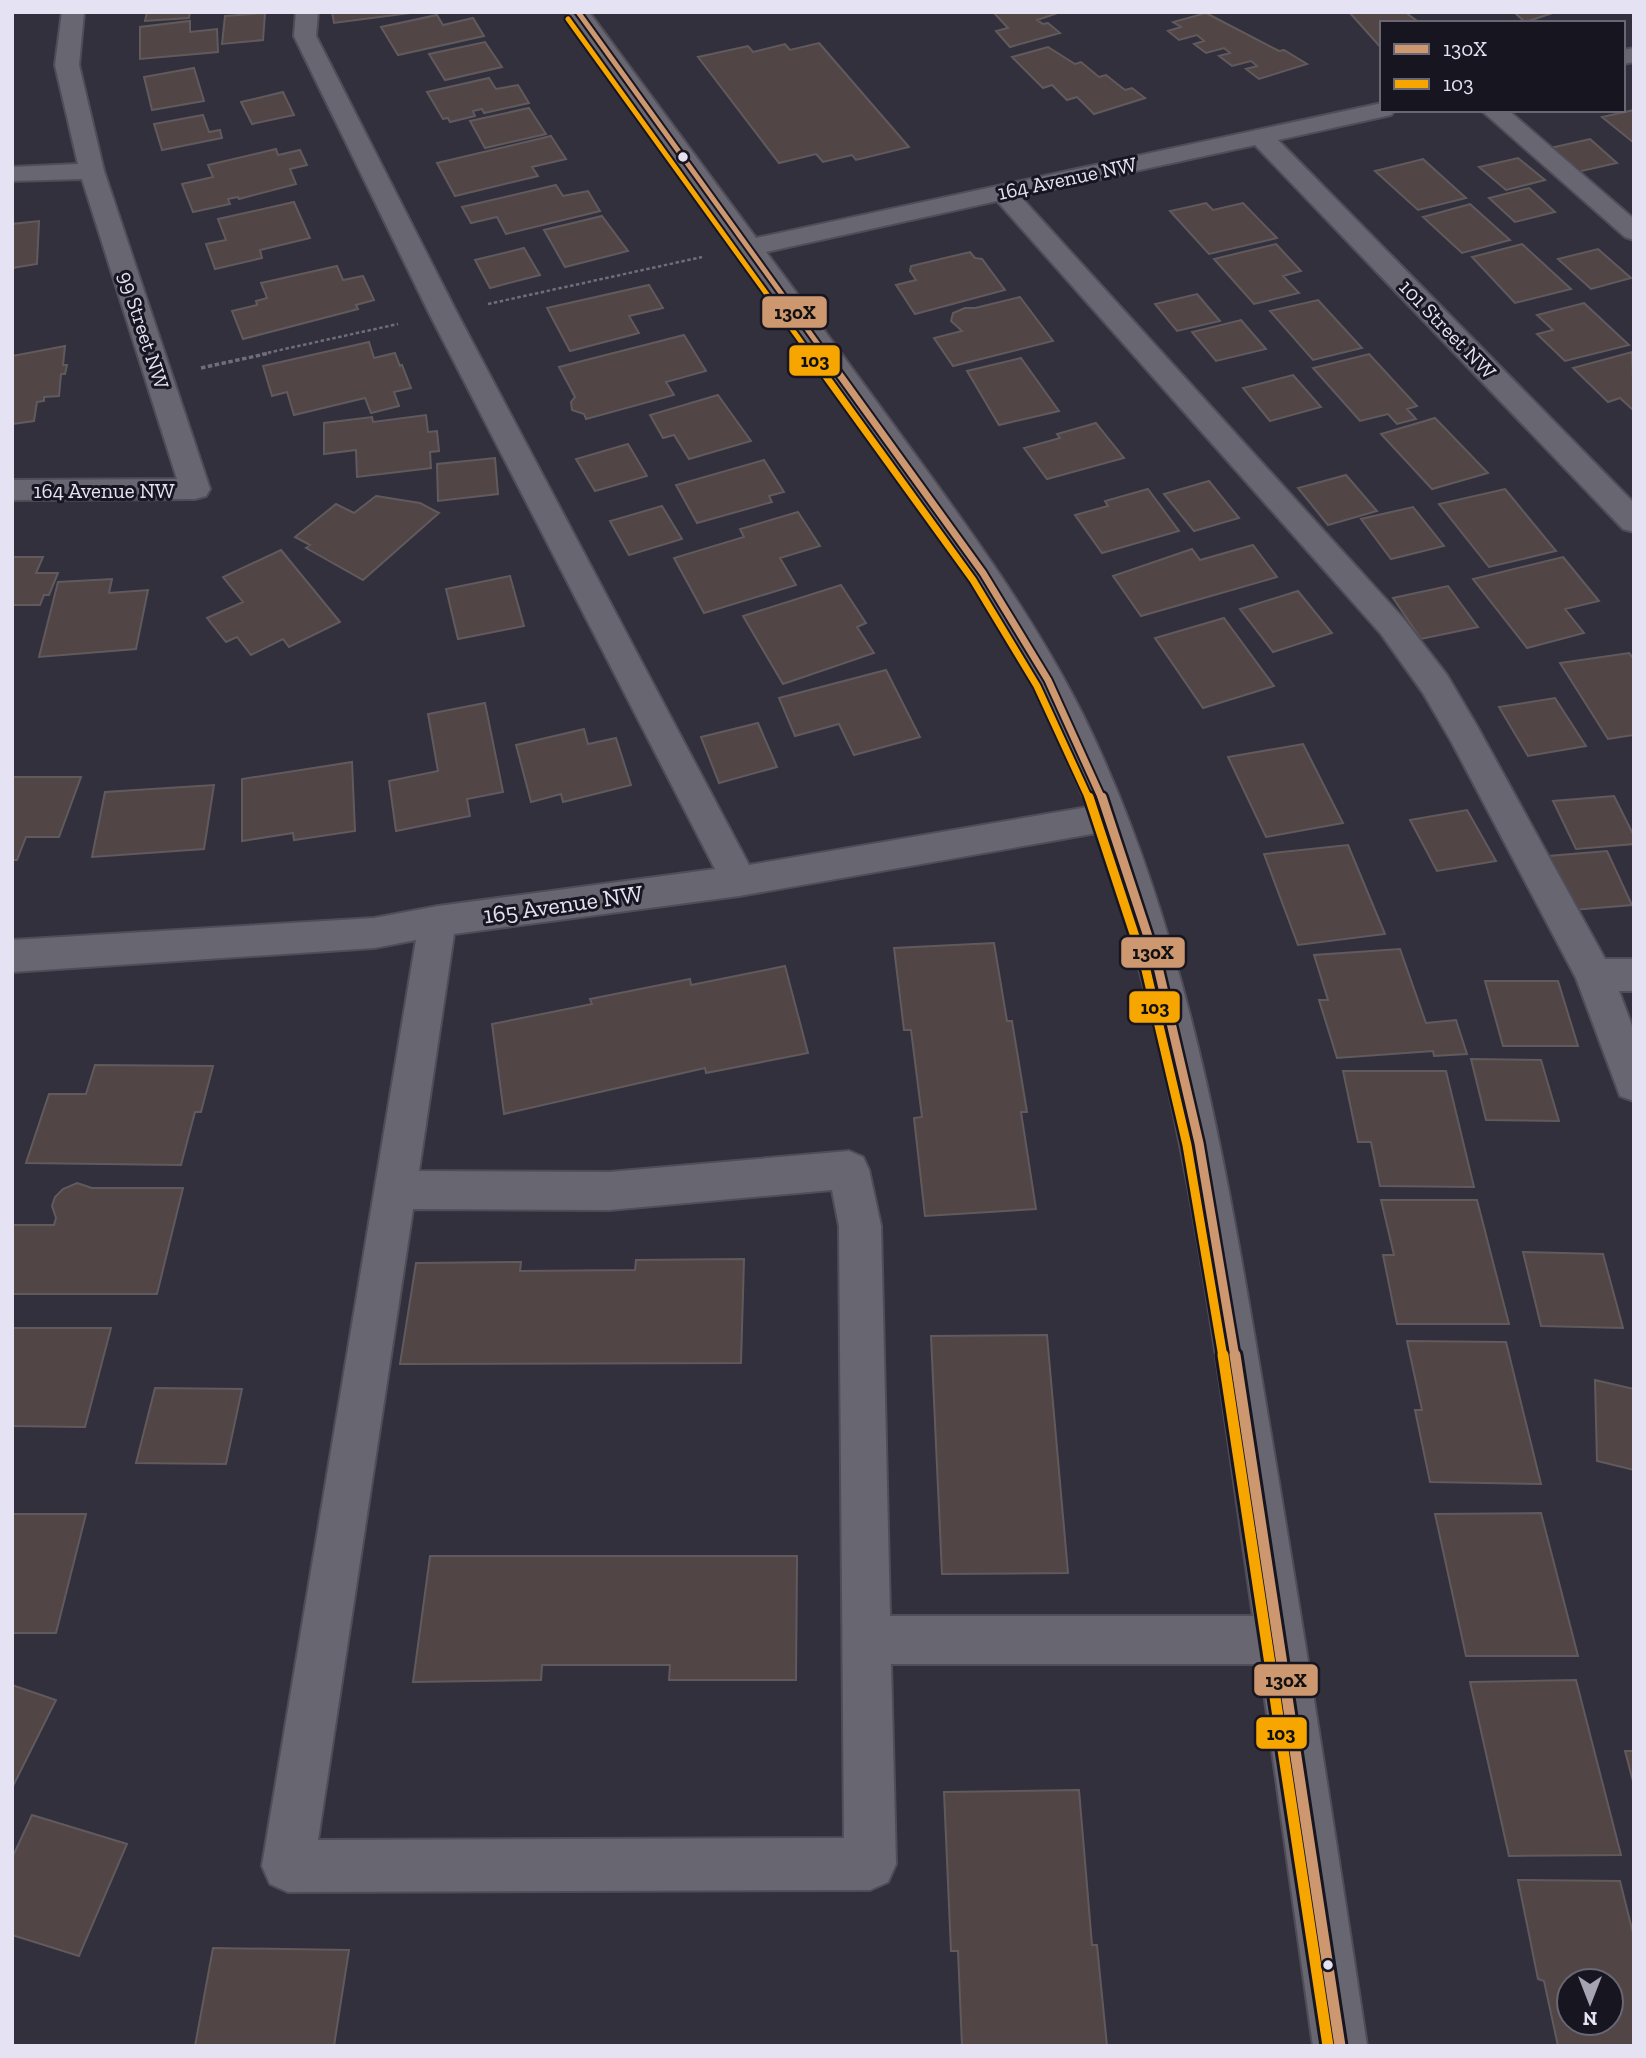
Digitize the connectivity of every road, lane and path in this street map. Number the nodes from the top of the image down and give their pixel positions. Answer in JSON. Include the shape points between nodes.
{"nodes":[{"id":1,"x":73,"y":12,"type":"edge"},
{"id":2,"x":307,"y":12,"type":"edge"},
{"id":3,"x":578,"y":12,"type":"edge"},
{"id":4,"x":1380,"y":111,"type":"edge"},
{"id":5,"x":1495,"y":112,"type":"edge"},
{"id":6,"x":1261,"y":137,"type":"junction"},
{"id":7,"x":92,"y":171,"type":"junction"},
{"id":8,"x":12,"y":174,"type":"edge"},
{"id":9,"x":1002,"y":191,"type":"junction"},
{"id":10,"x":1634,"y":232,"type":"edge"},
{"id":11,"x":751,"y":247,"type":"junction"},
{"id":12,"x":195,"y":489,"type":"joint"},
{"id":13,"x":12,"y":490,"type":"edge"},
{"id":14,"x":1634,"y":522,"type":"edge"},
{"id":15,"x":1110,"y":817,"type":"junction"},
{"id":16,"x":738,"y":881,"type":"junction"},
{"id":17,"x":438,"y":921,"type":"junction"},
{"id":18,"x":12,"y":956,"type":"edge"},
{"id":19,"x":1594,"y":975,"type":"junction"},
{"id":20,"x":1634,"y":975,"type":"edge"},
{"id":21,"x":1634,"y":1084,"type":"edge"},
{"id":22,"x":396,"y":1190,"type":"junction"},
{"id":23,"x":866,"y":1640,"type":"junction"},
{"id":24,"x":1281,"y":1640,"type":"junction"},
{"id":25,"x":1340,"y":2046,"type":"edge"}],
"edges":[{"from":1,"to":7,"type":"street","name":"99 Street NW","via":[[67,65]]},
{"from":2,"to":16,"type":"street","via":[[305,36],[443,313]]},
{"from":3,"to":11,"type":"street"},
{"from":4,"to":6,"type":"street","name":"164 Avenue NW"},
{"from":5,"to":10,"type":"street"},
{"from":6,"to":9,"type":"street","name":"164 Avenue NW"},
{"from":6,"to":14,"type":"street","name":"101 Street NW"},
{"from":7,"to":8,"type":"street"},
{"from":7,"to":12,"type":"street","name":"99 Street NW"},
{"from":9,"to":11,"type":"street","name":"164 Avenue NW"},
{"from":9,"to":19,"type":"street","via":[[1382,616],[1435,684]]},
{"from":11,"to":15,"type":"street","via":[[1024,636],[1067,716]]},
{"from":12,"to":13,"type":"street","name":"164 Avenue NW"},
{"from":15,"to":16,"type":"street","name":"165 Avenue NW"},
{"from":15,"to":24,"type":"street","via":[[1180,1060],[1208,1194]]},
{"from":16,"to":17,"type":"street","name":"165 Avenue NW"},
{"from":17,"to":18,"type":"street","name":"165 Avenue NW","via":[[374,933]]},
{"from":17,"to":22,"type":"street"},
{"from":19,"to":20,"type":"street"},
{"from":19,"to":21,"type":"street"},
{"from":22,"to":23,"type":"street","via":[[609,1191],[849,1170],[860,1226]]},
{"from":22,"to":23,"type":"street","via":[[288,1866],[870,1864]]},
{"from":23,"to":24,"type":"street"},
{"from":24,"to":25,"type":"street"}]}
